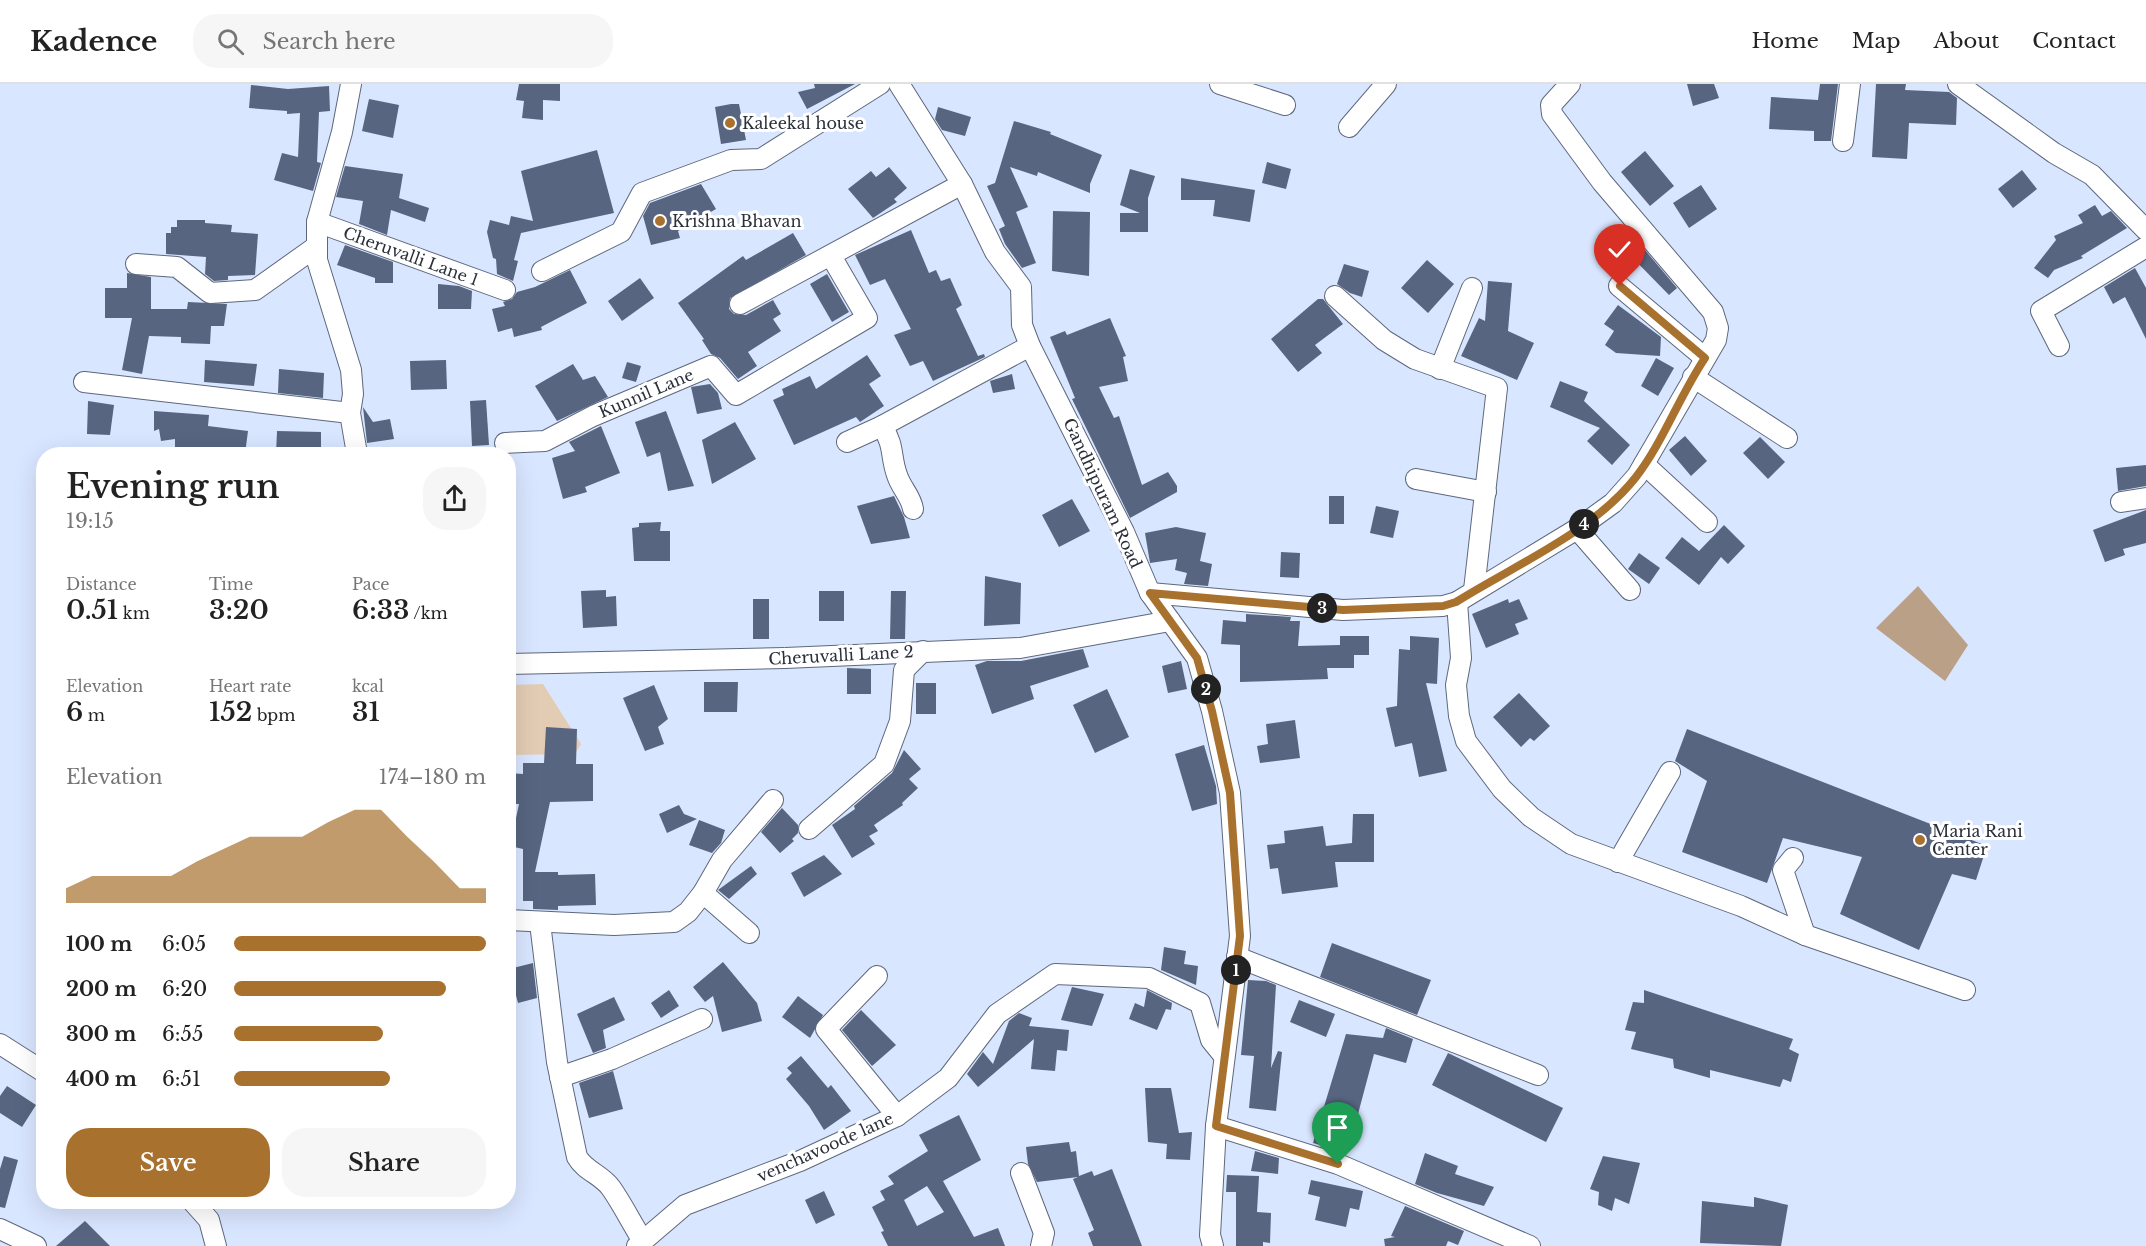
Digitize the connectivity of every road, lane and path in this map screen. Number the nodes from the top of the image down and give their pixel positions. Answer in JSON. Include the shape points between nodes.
{"nodes":[{"id":1,"x":351,"y":84,"type":"edge"},
{"id":2,"x":880,"y":84,"type":"edge"},
{"id":3,"x":899,"y":84,"type":"edge"},
{"id":4,"x":1220,"y":84,"type":"edge"},
{"id":5,"x":1386,"y":84,"type":"edge"},
{"id":6,"x":1850,"y":84,"type":"edge"},
{"id":7,"x":1958,"y":84,"type":"edge"},
{"id":8,"x":1560,"y":88,"type":"edge"},
{"id":9,"x":1285,"y":105,"type":"dead end"},
{"id":10,"x":1349,"y":127,"type":"dead end"},
{"id":11,"x":1843,"y":141,"type":"dead end"},
{"id":12,"x":962,"y":184,"type":"junction"},
{"id":13,"x":318,"y":222,"type":"junction"},
{"id":14,"x":2146,"y":230,"type":"edge"},
{"id":15,"x":317,"y":246,"type":"junction"},
{"id":16,"x":2146,"y":247,"type":"edge"},
{"id":17,"x":831,"y":256,"type":"junction"},
{"id":18,"x":136,"y":264,"type":"dead end"},
{"id":19,"x":542,"y":271,"type":"dead end"},
{"id":20,"x":1620,"y":286,"type":"dead end"},
{"id":21,"x":1472,"y":288,"type":"dead end"},
{"id":22,"x":505,"y":290,"type":"dead end"},
{"id":23,"x":1335,"y":296,"type":"dead end"},
{"id":24,"x":740,"y":304,"type":"dead end"},
{"id":25,"x":1030,"y":346,"type":"junction"},
{"id":26,"x":2060,"y":346,"type":"dead end"},
{"id":27,"x":1705,"y":358,"type":"junction"},
{"id":28,"x":1440,"y":369,"type":"junction"},
{"id":29,"x":1693,"y":377,"type":"junction"},
{"id":30,"x":84,"y":382,"type":"dead end"},
{"id":31,"x":350,"y":413,"type":"junction"},
{"id":32,"x":882,"y":426,"type":"junction"},
{"id":33,"x":1787,"y":438,"type":"dead end"},
{"id":34,"x":847,"y":442,"type":"dead end"},
{"id":35,"x":505,"y":443,"type":"dead end"},
{"id":36,"x":356,"y":447,"type":"edge"},
{"id":37,"x":1644,"y":464,"type":"junction"},
{"id":38,"x":1416,"y":479,"type":"dead end"},
{"id":39,"x":1486,"y":492,"type":"junction"},
{"id":40,"x":2146,"y":498,"type":"edge"},
{"id":41,"x":2121,"y":502,"type":"dead end"},
{"id":42,"x":913,"y":509,"type":"dead end"},
{"id":43,"x":1707,"y":522,"type":"dead end"},
{"id":44,"x":1577,"y":529,"type":"junction"},
{"id":45,"x":1474,"y":590,"type":"junction"},
{"id":46,"x":1630,"y":590,"type":"dead end"},
{"id":47,"x":1150,"y":593,"type":"junction"},
{"id":48,"x":1456,"y":602,"type":"junction"},
{"id":49,"x":1170,"y":621,"type":"junction"},
{"id":50,"x":923,"y":651,"type":"junction"},
{"id":51,"x":516,"y":664,"type":"edge"},
{"id":52,"x":1670,"y":772,"type":"dead end"},
{"id":53,"x":773,"y":800,"type":"dead end"},
{"id":54,"x":809,"y":829,"type":"dead end"},
{"id":55,"x":1793,"y":858,"type":"dead end"},
{"id":56,"x":1618,"y":862,"type":"junction"},
{"id":57,"x":703,"y":893,"type":"junction"},
{"id":58,"x":516,"y":923,"type":"edge"},
{"id":59,"x":540,"y":923,"type":"junction"},
{"id":60,"x":750,"y":933,"type":"dead end"},
{"id":61,"x":1805,"y":935,"type":"junction"},
{"id":62,"x":1238,"y":957,"type":"junction"},
{"id":63,"x":877,"y":976,"type":"dead end"},
{"id":64,"x":1965,"y":990,"type":"dead end"},
{"id":65,"x":702,"y":1019,"type":"dead end"},
{"id":66,"x":0,"y":1044,"type":"edge"},
{"id":67,"x":1224,"y":1056,"type":"junction"},
{"id":68,"x":36,"y":1067,"type":"edge"},
{"id":69,"x":1538,"y":1075,"type":"dead end"},
{"id":70,"x":560,"y":1077,"type":"junction"},
{"id":71,"x":897,"y":1116,"type":"junction"},
{"id":72,"x":1216,"y":1126,"type":"junction"},
{"id":73,"x":1021,"y":1173,"type":"dead end"},
{"id":74,"x":199,"y":1209,"type":"edge"},
{"id":75,"x":0,"y":1228,"type":"edge"},
{"id":76,"x":640,"y":1243,"type":"edge"},
{"id":77,"x":26,"y":1244,"type":"edge"},
{"id":78,"x":216,"y":1246,"type":"edge"},
{"id":79,"x":1041,"y":1246,"type":"edge"},
{"id":80,"x":1213,"y":1246,"type":"edge"},
{"id":81,"x":1530,"y":1246,"type":"edge"}],
"edges":[{"from":1,"to":13,"type":"street","name":"Cheruvalli Lane 1"},
{"from":2,"to":19,"type":"street","via":[[761,159],[731,159],[642,193],[621,232]]},
{"from":3,"to":12,"type":"street","name":"Gandhipuram Road"},
{"from":4,"to":9,"type":"street"},
{"from":5,"to":10,"type":"street"},
{"from":6,"to":11,"type":"street"},
{"from":7,"to":14,"type":"street","via":[[2054,153],[2092,175]]},
{"from":8,"to":27,"type":"street","via":[[1551,105],[1552,114],[1602,182],[1713,312],[1717,335]]},
{"from":12,"to":17,"type":"street"},
{"from":12,"to":25,"type":"street","name":"Gandhipuram Road","via":[[995,252],[1021,287],[1022,325]]},
{"from":13,"to":15,"type":"street","name":"Cheruvalli Lane 1"},
{"from":13,"to":22,"type":"street","name":"Cheruvalli Lane 1"},
{"from":15,"to":18,"type":"street","via":[[255,290],[210,293],[177,267]]},
{"from":15,"to":31,"type":"street","name":"Cheruvalli Lane 1","via":[[317,260],[351,370]]},
{"from":16,"to":26,"type":"street","via":[[2041,311]]},
{"from":17,"to":24,"type":"street"},
{"from":17,"to":35,"type":"street","name":"Kunnil Lane","via":[[867,318],[736,395],[711,366],[584,420],[545,441]]},
{"from":20,"to":27,"type":"street"},
{"from":21,"to":28,"type":"street"},
{"from":23,"to":28,"type":"street","via":[[1384,340]]},
{"from":25,"to":32,"type":"street"},
{"from":25,"to":47,"type":"street","name":"Gandhipuram Road","via":[[1124,532]]},
{"from":27,"to":29,"type":"street"},
{"from":28,"to":39,"type":"street","via":[[1497,388]]},
{"from":29,"to":33,"type":"street"},
{"from":29,"to":37,"type":"street"},
{"from":30,"to":31,"type":"street"},
{"from":31,"to":36,"type":"street","name":"Cheruvalli Lane 1"},
{"from":32,"to":34,"type":"street"},
{"from":32,"to":42,"type":"street","via":[[892,442],[897,476]]},
{"from":37,"to":43,"type":"street"},
{"from":37,"to":44,"type":"street","via":[[1614,503]]},
{"from":38,"to":39,"type":"street"},
{"from":39,"to":45,"type":"street"},
{"from":40,"to":41,"type":"street"},
{"from":44,"to":45,"type":"street"},
{"from":44,"to":46,"type":"street"},
{"from":45,"to":48,"type":"street"},
{"from":47,"to":48,"type":"street","via":[[1343,610],[1403,610]]},
{"from":47,"to":49,"type":"street","name":"Gandhipuram Road"},
{"from":48,"to":56,"type":"street","via":[[1461,658],[1456,685],[1466,741],[1502,789],[1531,817],[1571,844]]},
{"from":49,"to":50,"type":"street","name":"Cheruvalli Lane 2","via":[[1020,648]]},
{"from":49,"to":62,"type":"street","name":"Gandhipuram Road","via":[[1197,658],[1230,793],[1240,936]]},
{"from":50,"to":51,"type":"street","name":"Cheruvalli Lane 2"},
{"from":50,"to":54,"type":"street","via":[[904,670],[900,721],[884,764]]},
{"from":52,"to":56,"type":"street"},
{"from":53,"to":57,"type":"street","via":[[722,860]]},
{"from":55,"to":61,"type":"street","via":[[1783,870]]},
{"from":56,"to":61,"type":"street","via":[[1741,906]]},
{"from":57,"to":59,"type":"street","via":[[674,922]]},
{"from":57,"to":60,"type":"street"},
{"from":58,"to":59,"type":"street"},
{"from":59,"to":70,"type":"street"},
{"from":61,"to":64,"type":"street"},
{"from":62,"to":67,"type":"street","name":"Gandhipuram Road"},
{"from":62,"to":69,"type":"street"},
{"from":63,"to":71,"type":"street","via":[[826,1029]]},
{"from":65,"to":70,"type":"street"},
{"from":66,"to":68,"type":"street"},
{"from":67,"to":71,"type":"street","name":"venchavoode lane","via":[[1211,1040],[1200,1003],[1149,978],[1055,974],[997,1014],[948,1078]]},
{"from":67,"to":72,"type":"street","name":"Gandhipuram Road"},
{"from":70,"to":76,"type":"street","via":[[580,1161],[611,1188]]},
{"from":71,"to":76,"type":"street","name":"venchavoode lane","via":[[800,1161],[685,1205]]},
{"from":72,"to":80,"type":"street","name":"Gandhipuram Road","via":[[1210,1235]]},
{"from":72,"to":81,"type":"street","via":[[1338,1164]]},
{"from":73,"to":79,"type":"street","via":[[1044,1233]]},
{"from":74,"to":78,"type":"street","via":[[209,1220]]},
{"from":75,"to":77,"type":"street"}]}
